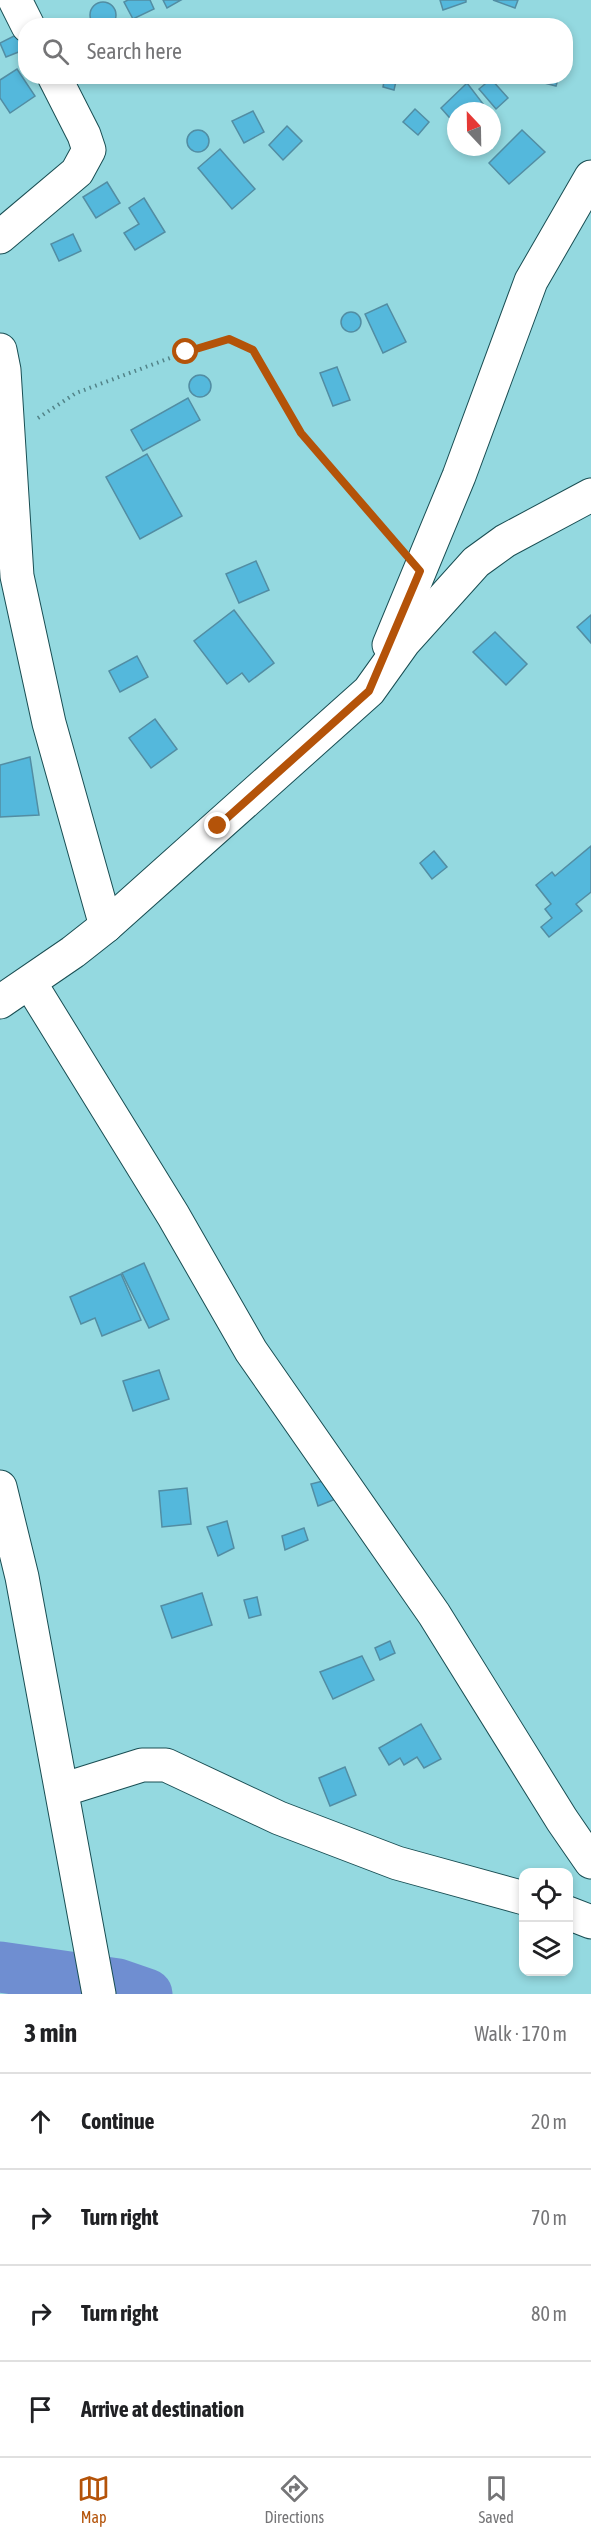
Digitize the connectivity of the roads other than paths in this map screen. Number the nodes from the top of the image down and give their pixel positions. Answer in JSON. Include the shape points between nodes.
{"nodes":[{"id":1,"x":15,"y":0,"type":"edge"},
{"id":2,"x":24,"y":18,"type":"edge"},
{"id":3,"x":58,"y":84,"type":"edge"},
{"id":4,"x":591,"y":177,"type":"edge"},
{"id":5,"x":0,"y":237,"type":"edge"},
{"id":6,"x":0,"y":350,"type":"edge"},
{"id":7,"x":591,"y":495,"type":"edge"},
{"id":8,"x":369,"y":691,"type":"junction"},
{"id":9,"x":106,"y":926,"type":"junction"},
{"id":10,"x":30,"y":983,"type":"junction"},
{"id":11,"x":0,"y":1002,"type":"edge"},
{"id":12,"x":0,"y":1487,"type":"edge"},
{"id":13,"x":11,"y":1574,"type":"edge"},
{"id":14,"x":62,"y":1790,"type":"junction"},
{"id":15,"x":591,"y":1862,"type":"edge"},
{"id":16,"x":519,"y":1897,"type":"edge"},
{"id":17,"x":573,"y":1915,"type":"edge"},
{"id":18,"x":591,"y":1922,"type":"edge"},
{"id":19,"x":99,"y":1994,"type":"edge"}],
"edges":[{"from":1,"to":2,"type":"street"},
{"from":3,"to":5,"type":"street","via":[[89,150],[77,172]]},
{"from":4,"to":8,"type":"street","via":[[531,282],[459,476]]},
{"from":6,"to":9,"type":"street","via":[[17,576],[49,723]]},
{"from":7,"to":8,"type":"street","via":[[505,541],[476,562],[404,642]]},
{"from":8,"to":9,"type":"street"},
{"from":9,"to":10,"type":"street"},
{"from":10,"to":11,"type":"street"},
{"from":10,"to":15,"type":"street","via":[[173,1215],[251,1351],[434,1614]]},
{"from":12,"to":13,"type":"street"},
{"from":13,"to":14,"type":"street"},
{"from":14,"to":16,"type":"street","via":[[142,1765],[166,1765],[279,1818],[397,1863]]},
{"from":14,"to":19,"type":"street"},
{"from":17,"to":18,"type":"street"}]}
